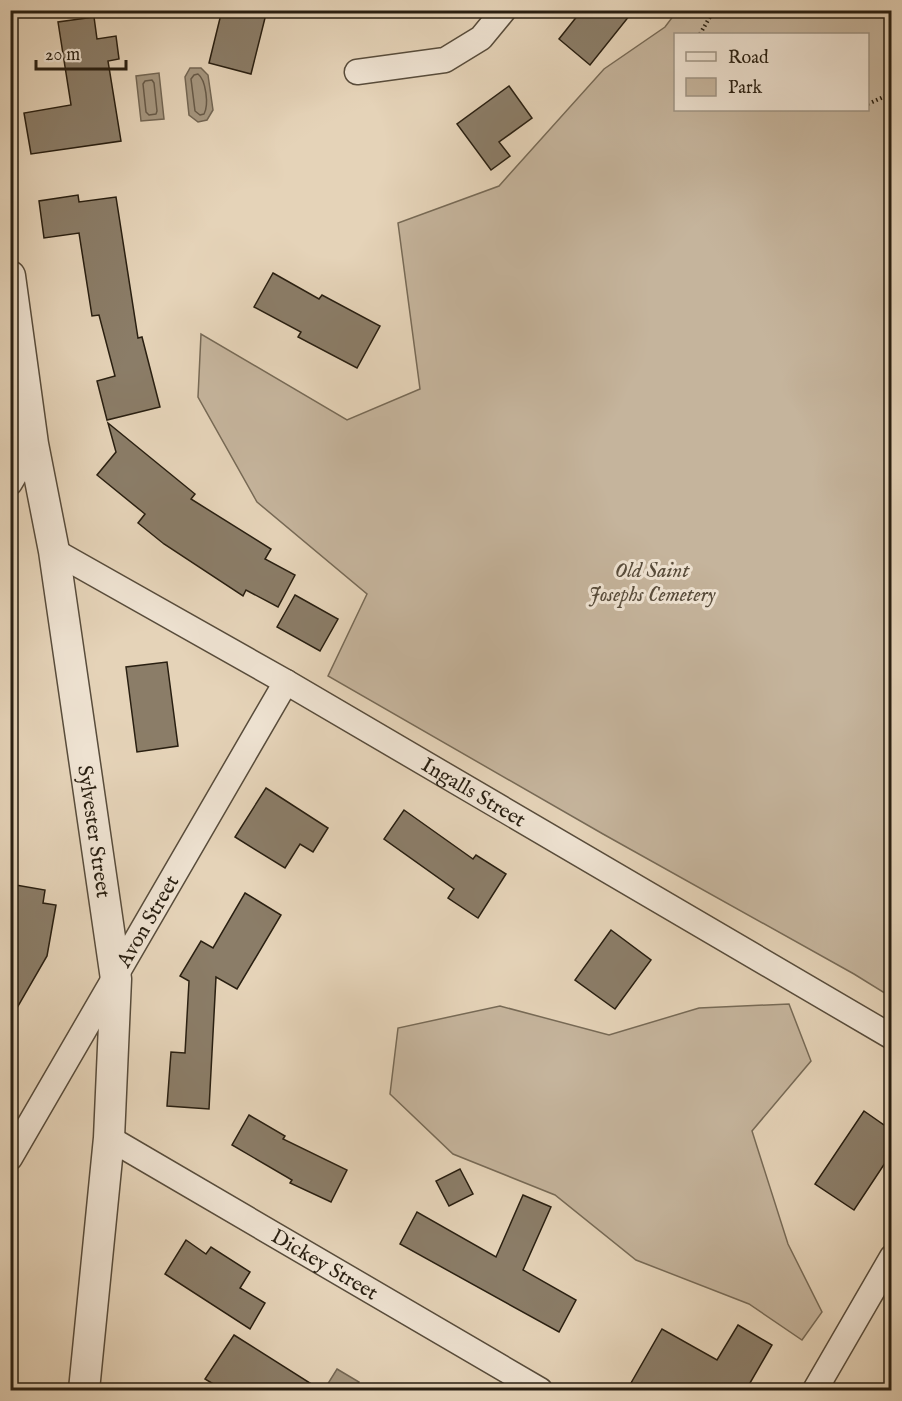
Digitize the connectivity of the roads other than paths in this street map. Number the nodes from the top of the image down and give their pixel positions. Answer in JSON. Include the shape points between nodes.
{"nodes":[{"id":1,"x":504,"y":10,"type":"edge"},
{"id":2,"x":357,"y":72,"type":"dead end"},
{"id":3,"x":10,"y":276,"type":"edge"},
{"id":4,"x":33,"y":444,"type":"junction"},
{"id":5,"x":10,"y":483,"type":"edge"},
{"id":6,"x":54,"y":551,"type":"junction"},
{"id":7,"x":286,"y":682,"type":"junction"},
{"id":8,"x":116,"y":979,"type":"junction"},
{"id":9,"x":891,"y":1037,"type":"edge"},
{"id":10,"x":109,"y":1138,"type":"junction"},
{"id":11,"x":10,"y":1158,"type":"edge"},
{"id":12,"x":891,"y":1257,"type":"edge"},
{"id":13,"x":84,"y":1390,"type":"edge"},
{"id":14,"x":540,"y":1390,"type":"edge"},
{"id":15,"x":814,"y":1390,"type":"edge"}],
"edges":[{"from":1,"to":2,"type":"street","via":[[481,38],[446,60]]},
{"from":3,"to":4,"type":"street","name":"Sylvester Street"},
{"from":4,"to":5,"type":"street"},
{"from":4,"to":6,"type":"street","name":"Sylvester Street"},
{"from":6,"to":7,"type":"street","name":"Ingalls Street"},
{"from":6,"to":8,"type":"street","name":"Sylvester Street"},
{"from":7,"to":8,"type":"street","name":"Avon Street"},
{"from":7,"to":9,"type":"street","name":"Ingalls Street"},
{"from":8,"to":10,"type":"street","name":"Sylvester Street"},
{"from":8,"to":11,"type":"street","name":"Avon Street"},
{"from":10,"to":13,"type":"street","name":"Sylvester Street"},
{"from":10,"to":14,"type":"street","name":"Dickey Street"},
{"from":12,"to":15,"type":"street"}]}
